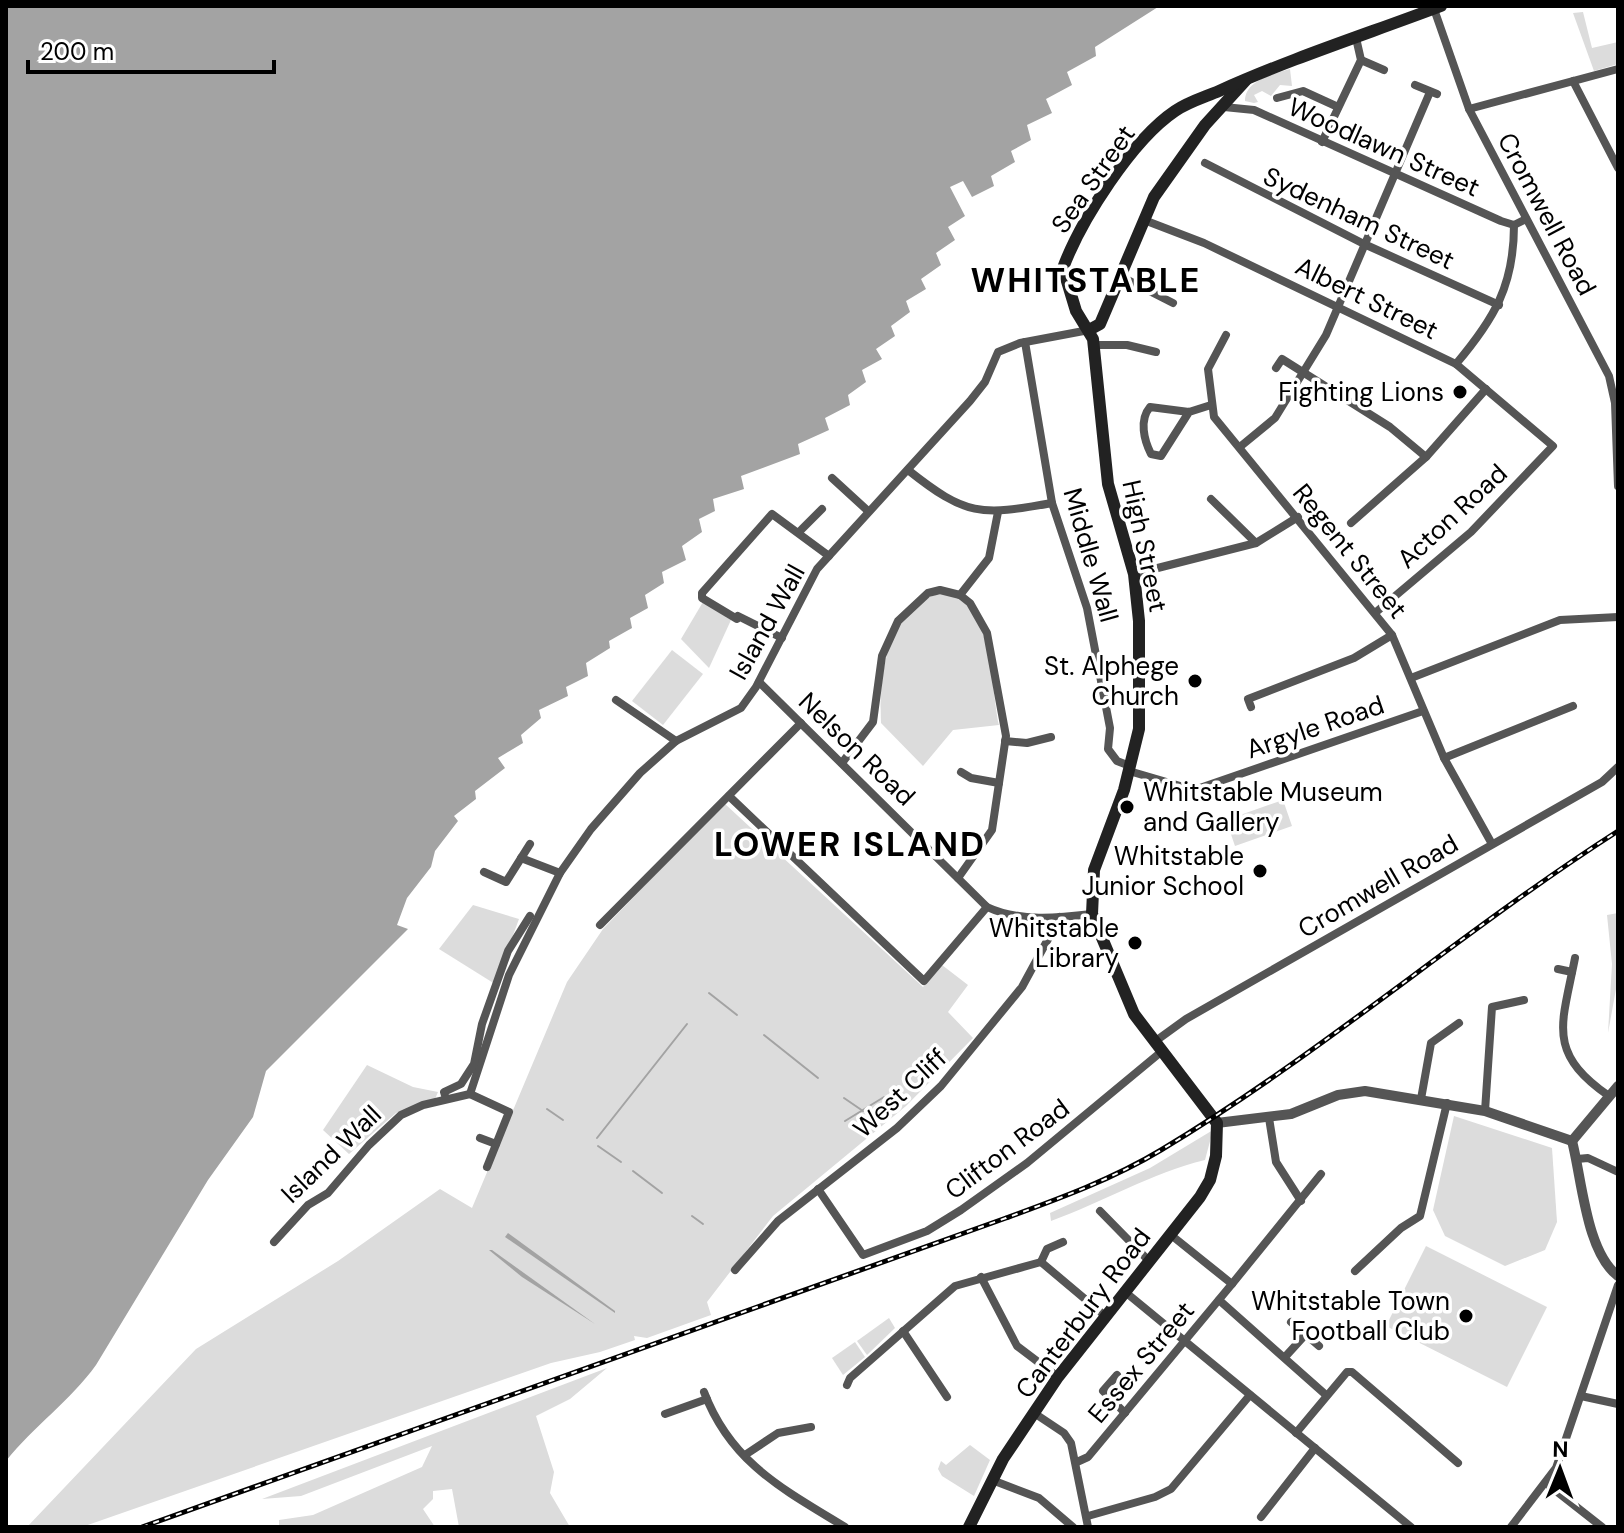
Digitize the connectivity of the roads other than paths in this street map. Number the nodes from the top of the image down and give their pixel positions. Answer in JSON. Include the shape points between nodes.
{"nodes":[{"id":1,"x":1438,"y":7,"type":"edge"},
{"id":2,"x":1356,"y":38,"type":"junction"},
{"id":3,"x":1361,"y":60,"type":"junction"},
{"id":4,"x":1618,"y":69,"type":"edge"},
{"id":5,"x":1384,"y":70,"type":"dead end"},
{"id":6,"x":1250,"y":76,"type":"junction"},
{"id":7,"x":1573,"y":81,"type":"junction"},
{"id":8,"x":1415,"y":85,"type":"dead end"},
{"id":9,"x":1219,"y":91,"type":"junction"},
{"id":10,"x":1277,"y":98,"type":"dead end"},
{"id":11,"x":1227,"y":104,"type":"junction"},
{"id":12,"x":1338,"y":107,"type":"junction"},
{"id":13,"x":1469,"y":109,"type":"junction"},
{"id":14,"x":1322,"y":142,"type":"junction"},
{"id":15,"x":1205,"y":163,"type":"dead end"},
{"id":16,"x":1618,"y":168,"type":"edge"},
{"id":17,"x":1394,"y":172,"type":"junction"},
{"id":18,"x":1526,"y":219,"type":"junction"},
{"id":19,"x":1144,"y":220,"type":"junction"},
{"id":20,"x":1514,"y":225,"type":"junction"},
{"id":21,"x":1364,"y":244,"type":"junction"},
{"id":22,"x":1063,"y":268,"type":"joint"},
{"id":23,"x":1120,"y":276,"type":"junction"},
{"id":24,"x":1173,"y":303,"type":"dead end"},
{"id":25,"x":1499,"y":305,"type":"junction"},
{"id":26,"x":1340,"y":307,"type":"junction"},
{"id":27,"x":1089,"y":330,"type":"junction"},
{"id":28,"x":1226,"y":335,"type":"dead end"},
{"id":29,"x":1025,"y":342,"type":"junction"},
{"id":30,"x":1094,"y":345,"type":"junction"},
{"id":31,"x":1156,"y":352,"type":"dead end"},
{"id":32,"x":1456,"y":364,"type":"junction"},
{"id":33,"x":1276,"y":368,"type":"dead end"},
{"id":34,"x":1304,"y":372,"type":"junction"},
{"id":35,"x":1486,"y":389,"type":"junction"},
{"id":36,"x":1616,"y":402,"type":"edge"},
{"id":37,"x":1211,"y":405,"type":"junction"},
{"id":38,"x":1189,"y":412,"type":"junction"},
{"id":39,"x":1241,"y":446,"type":"junction"},
{"id":40,"x":1553,"y":446,"type":"joint"},
{"id":41,"x":1426,"y":457,"type":"junction"},
{"id":42,"x":908,"y":470,"type":"junction"},
{"id":43,"x":832,"y":478,"type":"dead end"},
{"id":44,"x":1618,"y":486,"type":"edge"},
{"id":45,"x":1211,"y":499,"type":"dead end"},
{"id":46,"x":1360,"y":499,"type":"dead end"},
{"id":47,"x":1052,"y":503,"type":"junction"},
{"id":48,"x":822,"y":509,"type":"dead end"},
{"id":49,"x":1368,"y":509,"type":"junction"},
{"id":50,"x":868,"y":511,"type":"junction"},
{"id":51,"x":998,"y":512,"type":"junction"},
{"id":52,"x":1298,"y":517,"type":"junction"},
{"id":53,"x":1351,"y":523,"type":"dead end"},
{"id":54,"x":799,"y":532,"type":"junction"},
{"id":55,"x":1256,"y":543,"type":"junction"},
{"id":56,"x":829,"y":556,"type":"junction"},
{"id":57,"x":1134,"y":574,"type":"junction"},
{"id":58,"x":960,"y":595,"type":"junction"},
{"id":59,"x":1375,"y":613,"type":"junction"},
{"id":60,"x":1618,"y":617,"type":"edge"},
{"id":61,"x":1392,"y":635,"type":"junction"},
{"id":62,"x":782,"y":638,"type":"junction"},
{"id":63,"x":1411,"y":678,"type":"junction"},
{"id":64,"x":759,"y":682,"type":"junction"},
{"id":65,"x":616,"y":700,"type":"dead end"},
{"id":66,"x":1573,"y":706,"type":"dead end"},
{"id":67,"x":1251,"y":707,"type":"dead end"},
{"id":68,"x":1423,"y":711,"type":"junction"},
{"id":69,"x":801,"y":723,"type":"junction"},
{"id":70,"x":1051,"y":737,"type":"dead end"},
{"id":71,"x":676,"y":741,"type":"junction"},
{"id":72,"x":1005,"y":741,"type":"junction"},
{"id":73,"x":1444,"y":758,"type":"junction"},
{"id":74,"x":842,"y":763,"type":"junction"},
{"id":75,"x":1618,"y":767,"type":"edge"},
{"id":76,"x":1129,"y":769,"type":"junction"},
{"id":77,"x":961,"y":772,"type":"dead end"},
{"id":78,"x":999,"y":783,"type":"junction"},
{"id":79,"x":729,"y":796,"type":"junction"},
{"id":80,"x":530,"y":844,"type":"dead end"},
{"id":81,"x":1492,"y":844,"type":"junction"},
{"id":82,"x":521,"y":858,"type":"junction"},
{"id":83,"x":484,"y":872,"type":"dead end"},
{"id":84,"x":560,"y":873,"type":"junction"},
{"id":85,"x":958,"y":878,"type":"junction"},
{"id":86,"x":987,"y":907,"type":"junction"},
{"id":87,"x":1092,"y":914,"type":"junction"},
{"id":88,"x":530,"y":916,"type":"dead end"},
{"id":89,"x":1060,"y":917,"type":"junction"},
{"id":90,"x":600,"y":925,"type":"dead end"},
{"id":91,"x":1575,"y":958,"type":"dead end"},
{"id":92,"x":1558,"y":969,"type":"dead end"},
{"id":93,"x":1572,"y":972,"type":"junction"},
{"id":94,"x":1524,"y":1000,"type":"dead end"},
{"id":95,"x":1459,"y":1023,"type":"dead end"},
{"id":96,"x":1159,"y":1046,"type":"junction"},
{"id":97,"x":1618,"y":1086,"type":"edge"},
{"id":98,"x":470,"y":1094,"type":"junction"},
{"id":99,"x":1609,"y":1096,"type":"junction"},
{"id":100,"x":446,"y":1099,"type":"junction"},
{"id":101,"x":1421,"y":1099,"type":"junction"},
{"id":102,"x":1447,"y":1103,"type":"junction"},
{"id":103,"x":1485,"y":1111,"type":"junction"},
{"id":104,"x":1269,"y":1118,"type":"junction"},
{"id":105,"x":1217,"y":1123,"type":"junction"},
{"id":106,"x":480,"y":1138,"type":"dead end"},
{"id":107,"x":1572,"y":1141,"type":"junction"},
{"id":108,"x":496,"y":1144,"type":"junction"},
{"id":109,"x":1577,"y":1159,"type":"junction"},
{"id":110,"x":487,"y":1167,"type":"dead end"},
{"id":111,"x":1618,"y":1172,"type":"edge"},
{"id":112,"x":1321,"y":1174,"type":"dead end"},
{"id":113,"x":818,"y":1189,"type":"junction"},
{"id":114,"x":1301,"y":1201,"type":"junction"},
{"id":115,"x":1100,"y":1211,"type":"dead end"},
{"id":116,"x":1171,"y":1235,"type":"junction"},
{"id":117,"x":274,"y":1242,"type":"dead end"},
{"id":118,"x":1063,"y":1242,"type":"dead end"},
{"id":119,"x":1149,"y":1261,"type":"junction"},
{"id":120,"x":1041,"y":1262,"type":"junction"},
{"id":121,"x":735,"y":1270,"type":"dead end"},
{"id":122,"x":1355,"y":1271,"type":"dead end"},
{"id":123,"x":1618,"y":1276,"type":"edge"},
{"id":124,"x":981,"y":1277,"type":"junction"},
{"id":125,"x":1232,"y":1284,"type":"junction"},
{"id":126,"x":1618,"y":1285,"type":"edge"},
{"id":127,"x":1124,"y":1290,"type":"junction"},
{"id":128,"x":1219,"y":1300,"type":"junction"},
{"id":129,"x":1104,"y":1315,"type":"junction"},
{"id":130,"x":1291,"y":1322,"type":"dead end"},
{"id":131,"x":903,"y":1331,"type":"junction"},
{"id":132,"x":1305,"y":1335,"type":"junction"},
{"id":133,"x":1185,"y":1341,"type":"junction"},
{"id":134,"x":1319,"y":1346,"type":"dead end"},
{"id":135,"x":1285,"y":1357,"type":"junction"},
{"id":136,"x":1117,"y":1375,"type":"dead end"},
{"id":137,"x":1058,"y":1377,"type":"junction"},
{"id":138,"x":847,"y":1385,"type":"dead end"},
{"id":139,"x":1250,"y":1395,"type":"junction"},
{"id":140,"x":1326,"y":1395,"type":"junction"},
{"id":141,"x":1581,"y":1396,"type":"junction"},
{"id":142,"x":947,"y":1397,"type":"dead end"},
{"id":143,"x":1618,"y":1404,"type":"edge"},
{"id":144,"x":665,"y":1413,"type":"dead end"},
{"id":145,"x":1034,"y":1413,"type":"junction"},
{"id":146,"x":1125,"y":1413,"type":"junction"},
{"id":147,"x":811,"y":1427,"type":"dead end"},
{"id":148,"x":1296,"y":1433,"type":"junction"},
{"id":149,"x":1315,"y":1448,"type":"junction"},
{"id":150,"x":745,"y":1455,"type":"junction"},
{"id":151,"x":1077,"y":1462,"type":"junction"},
{"id":152,"x":1458,"y":1463,"type":"dead end"},
{"id":153,"x":992,"y":1480,"type":"junction"},
{"id":154,"x":1546,"y":1483,"type":"junction"},
{"id":155,"x":1088,"y":1516,"type":"junction"},
{"id":156,"x":1261,"y":1517,"type":"dead end"},
{"id":157,"x":845,"y":1527,"type":"edge"},
{"id":158,"x":969,"y":1527,"type":"edge"},
{"id":159,"x":1073,"y":1527,"type":"edge"},
{"id":160,"x":1088,"y":1527,"type":"edge"},
{"id":161,"x":1411,"y":1527,"type":"edge"},
{"id":162,"x":1511,"y":1527,"type":"edge"},
{"id":163,"x":1602,"y":1527,"type":"edge"}],
"edges":[{"from":1,"to":2,"type":"main road","name":"Sea Street"},
{"from":1,"to":13,"type":"street","name":"Cromwell Road"},
{"from":2,"to":3,"type":"street"},
{"from":2,"to":6,"type":"main road","name":"Sea Street"},
{"from":3,"to":5,"type":"street"},
{"from":3,"to":12,"type":"street"},
{"from":4,"to":7,"type":"street"},
{"from":6,"to":9,"type":"main road","name":"Sea Street"},
{"from":6,"to":11,"type":"main road"},
{"from":7,"to":13,"type":"street"},
{"from":7,"to":16,"type":"street"},
{"from":8,"to":17,"type":"street","via":[[1434,93]]},
{"from":9,"to":11,"type":"main road","via":[[1227,95]]},
{"from":9,"to":22,"type":"main road","name":"Sea Street","via":[[1174,111],[1144,140],[1084,224]]},
{"from":10,"to":12,"type":"street","via":[[1303,91]]},
{"from":11,"to":14,"type":"street","name":"Woodlawn Street","via":[[1254,110]]},
{"from":11,"to":19,"type":"main road","via":[[1185,150]]},
{"from":12,"to":14,"type":"street"},
{"from":13,"to":18,"type":"street","name":"Cromwell Road"},
{"from":14,"to":17,"type":"street","name":"Woodlawn Street"},
{"from":15,"to":21,"type":"street","name":"Sydenham Street"},
{"from":17,"to":20,"type":"street","name":"Woodlawn Street"},
{"from":17,"to":21,"type":"street"},
{"from":18,"to":20,"type":"street"},
{"from":18,"to":36,"type":"street","name":"Cromwell Road","via":[[1602,362]]},
{"from":19,"to":23,"type":"main road"},
{"from":19,"to":26,"type":"street","name":"Albert Street"},
{"from":20,"to":25,"type":"street","via":[[1512,260]]},
{"from":21,"to":25,"type":"street","name":"Sydenham Street"},
{"from":21,"to":26,"type":"street"},
{"from":22,"to":27,"type":"main road","name":"High Street","via":[[1076,311]]},
{"from":23,"to":24,"type":"street"},
{"from":23,"to":27,"type":"main road","via":[[1100,324]]},
{"from":25,"to":32,"type":"street"},
{"from":26,"to":32,"type":"street","name":"Albert Street"},
{"from":26,"to":34,"type":"street"},
{"from":27,"to":29,"type":"street","name":"Island Wall"},
{"from":27,"to":30,"type":"main road","name":"High Street"},
{"from":28,"to":37,"type":"street","via":[[1208,369]]},
{"from":29,"to":42,"type":"street","name":"Island Wall","via":[[994,356],[981,387]]},
{"from":29,"to":47,"type":"street","name":"Middle Wall"},
{"from":30,"to":31,"type":"street"},
{"from":30,"to":57,"type":"main road","name":"High Street","via":[[1108,484]]},
{"from":32,"to":35,"type":"street","name":"Albert Street"},
{"from":33,"to":34,"type":"street","via":[[1282,359]]},
{"from":34,"to":39,"type":"street","via":[[1271,422]]},
{"from":34,"to":41,"type":"street","via":[[1390,427]]},
{"from":35,"to":40,"type":"street","name":"Albert Street"},
{"from":35,"to":41,"type":"street"},
{"from":36,"to":44,"type":"street","name":"Cromwell Road"},
{"from":37,"to":38,"type":"street"},
{"from":37,"to":39,"type":"street","name":"Regent Street","via":[[1214,417]]},
{"from":38,"to":38,"type":"street","via":[[1150,407],[1145,412],[1145,442],[1151,454],[1161,456]]},
{"from":39,"to":52,"type":"street","name":"Regent Street"},
{"from":40,"to":59,"type":"street","name":"Acton Road","via":[[1471,532]]},
{"from":41,"to":49,"type":"street"},
{"from":42,"to":50,"type":"street","name":"Island Wall"},
{"from":42,"to":51,"type":"street","via":[[956,505]]},
{"from":43,"to":50,"type":"street"},
{"from":45,"to":55,"type":"street"},
{"from":46,"to":49,"type":"street"},
{"from":47,"to":51,"type":"street"},
{"from":47,"to":76,"type":"street","name":"Middle Wall","via":[[1087,608],[1110,728],[1108,749]]},
{"from":48,"to":54,"type":"street"},
{"from":49,"to":53,"type":"street"},
{"from":50,"to":56,"type":"street","name":"Island Wall"},
{"from":51,"to":58,"type":"street","via":[[989,558]]},
{"from":52,"to":55,"type":"street"},
{"from":52,"to":59,"type":"street","name":"Regent Street"},
{"from":54,"to":56,"type":"street"},
{"from":54,"to":62,"type":"street","via":[[772,514],[702,598]]},
{"from":55,"to":57,"type":"street"},
{"from":56,"to":62,"type":"street","name":"Island Wall","via":[[814,574]]},
{"from":57,"to":76,"type":"main road","name":"High Street","via":[[1141,713]]},
{"from":58,"to":72,"type":"street","via":[[987,633]]},
{"from":58,"to":74,"type":"street","via":[[928,593],[898,621],[882,656],[873,722]]},
{"from":59,"to":61,"type":"street","name":"Regent Street"},
{"from":60,"to":63,"type":"street","via":[[1560,620]]},
{"from":61,"to":63,"type":"street","name":"Regent Street"},
{"from":61,"to":67,"type":"street","via":[[1354,658],[1248,699]]},
{"from":62,"to":64,"type":"street","name":"Island Wall"},
{"from":63,"to":68,"type":"street","name":"Regent Street"},
{"from":64,"to":69,"type":"street","name":"Nelson Road"},
{"from":64,"to":71,"type":"street","name":"Island Wall","via":[[732,715]]},
{"from":65,"to":71,"type":"street"},
{"from":66,"to":73,"type":"street"},
{"from":68,"to":73,"type":"street","name":"Regent Street"},
{"from":68,"to":76,"type":"street","name":"Argyle Road","via":[[1194,790]]},
{"from":69,"to":74,"type":"street","name":"Nelson Road"},
{"from":69,"to":79,"type":"street"},
{"from":70,"to":72,"type":"street"},
{"from":71,"to":84,"type":"street","name":"Island Wall","via":[[607,808]]},
{"from":72,"to":78,"type":"street"},
{"from":73,"to":81,"type":"street","name":"Regent Street"},
{"from":74,"to":85,"type":"street","name":"Nelson Road"},
{"from":75,"to":81,"type":"street","name":"Cromwell Road","via":[[1602,782]]},
{"from":76,"to":87,"type":"main road","name":"High Street","via":[[1094,870]]},
{"from":77,"to":78,"type":"street"},
{"from":78,"to":85,"type":"street","via":[[992,830]]},
{"from":79,"to":86,"type":"street","via":[[924,981]]},
{"from":79,"to":90,"type":"street"},
{"from":80,"to":82,"type":"street"},
{"from":81,"to":96,"type":"street","name":"Cromwell Road","via":[[1186,1019]]},
{"from":82,"to":83,"type":"street","via":[[506,882]]},
{"from":82,"to":84,"type":"street"},
{"from":84,"to":98,"type":"street","name":"Island Wall","via":[[509,975]]},
{"from":85,"to":86,"type":"street","name":"Nelson Road"},
{"from":86,"to":89,"type":"street","via":[[1014,915]]},
{"from":87,"to":89,"type":"street"},
{"from":87,"to":96,"type":"main road","via":[[1125,997]]},
{"from":88,"to":100,"type":"street","via":[[508,951],[474,1064],[461,1084],[444,1092]]},
{"from":89,"to":113,"type":"street","name":"West Cliff","via":[[1022,987],[958,1067],[897,1128]]},
{"from":91,"to":93,"type":"street"},
{"from":92,"to":93,"type":"street"},
{"from":93,"to":99,"type":"street","via":[[1563,1046],[1581,1074]]},
{"from":94,"to":103,"type":"street","via":[[1492,1007]]},
{"from":95,"to":101,"type":"street","via":[[1431,1043]]},
{"from":96,"to":105,"type":"main road"},
{"from":96,"to":113,"type":"street","name":"Clifton Road","via":[[1027,1163],[927,1231],[863,1255]]},
{"from":97,"to":99,"type":"street"},
{"from":98,"to":100,"type":"street","name":"Island Wall"},
{"from":98,"to":108,"type":"street","via":[[509,1112]]},
{"from":99,"to":107,"type":"street"},
{"from":100,"to":117,"type":"street","name":"Island Wall","via":[[392,1121],[328,1193],[308,1205]]},
{"from":101,"to":102,"type":"street"},
{"from":101,"to":104,"type":"street","via":[[1350,1092]]},
{"from":102,"to":103,"type":"street"},
{"from":102,"to":122,"type":"street","via":[[1420,1216]]},
{"from":103,"to":107,"type":"street"},
{"from":104,"to":105,"type":"street"},
{"from":104,"to":114,"type":"street","via":[[1276,1162]]},
{"from":105,"to":116,"type":"main road","name":"Canterbury Road","via":[[1210,1180]]},
{"from":106,"to":108,"type":"street"},
{"from":107,"to":109,"type":"street"},
{"from":108,"to":110,"type":"street"},
{"from":109,"to":111,"type":"street","via":[[1588,1158]]},
{"from":109,"to":123,"type":"street","via":[[1595,1243],[1604,1263]]},
{"from":112,"to":114,"type":"street","name":"Essex Street"},
{"from":113,"to":121,"type":"street","name":"West Cliff","via":[[767,1232]]},
{"from":114,"to":125,"type":"street","name":"Essex Street"},
{"from":115,"to":119,"type":"street"},
{"from":116,"to":119,"type":"main road","name":"Canterbury Road"},
{"from":116,"to":125,"type":"street"},
{"from":118,"to":120,"type":"street","via":[[1047,1249]]},
{"from":119,"to":127,"type":"main road","name":"Canterbury Road"},
{"from":120,"to":124,"type":"street"},
{"from":120,"to":129,"type":"street"},
{"from":124,"to":131,"type":"street","via":[[955,1286]]},
{"from":124,"to":137,"type":"street","via":[[1017,1346]]},
{"from":125,"to":128,"type":"street","name":"Essex Street"},
{"from":126,"to":141,"type":"street"},
{"from":127,"to":129,"type":"main road","name":"Canterbury Road"},
{"from":127,"to":133,"type":"street"},
{"from":128,"to":133,"type":"street","name":"Essex Street"},
{"from":128,"to":135,"type":"street"},
{"from":129,"to":137,"type":"main road","name":"Canterbury Road"},
{"from":130,"to":132,"type":"street"},
{"from":131,"to":138,"type":"street"},
{"from":131,"to":142,"type":"street"},
{"from":132,"to":134,"type":"street"},
{"from":132,"to":135,"type":"street"},
{"from":133,"to":139,"type":"street"},
{"from":133,"to":146,"type":"street","name":"Essex Street"},
{"from":135,"to":140,"type":"street"},
{"from":136,"to":146,"type":"street","via":[[1103,1391]]},
{"from":137,"to":145,"type":"main road","name":"Canterbury Road"},
{"from":139,"to":148,"type":"street"},
{"from":139,"to":155,"type":"street","via":[[1171,1489]]},
{"from":140,"to":148,"type":"street"},
{"from":140,"to":152,"type":"street","via":[[1352,1372]]},
{"from":141,"to":143,"type":"street"},
{"from":141,"to":154,"type":"street"},
{"from":144,"to":150,"type":"street","via":[[706,1395],[720,1430]]},
{"from":145,"to":151,"type":"street","via":[[1064,1433]]},
{"from":145,"to":153,"type":"main road","name":"Canterbury Road"},
{"from":146,"to":151,"type":"street","name":"Essex Street","via":[[1088,1457]]},
{"from":147,"to":150,"type":"street","via":[[778,1433]]},
{"from":148,"to":149,"type":"street"},
{"from":149,"to":156,"type":"street"},
{"from":149,"to":161,"type":"street"},
{"from":150,"to":157,"type":"street","via":[[769,1481]]},
{"from":151,"to":155,"type":"street"},
{"from":153,"to":158,"type":"main road","name":"Canterbury Road"},
{"from":153,"to":159,"type":"street","via":[[1039,1498]]},
{"from":154,"to":162,"type":"street"},
{"from":154,"to":163,"type":"street"},
{"from":155,"to":160,"type":"street"}]}
